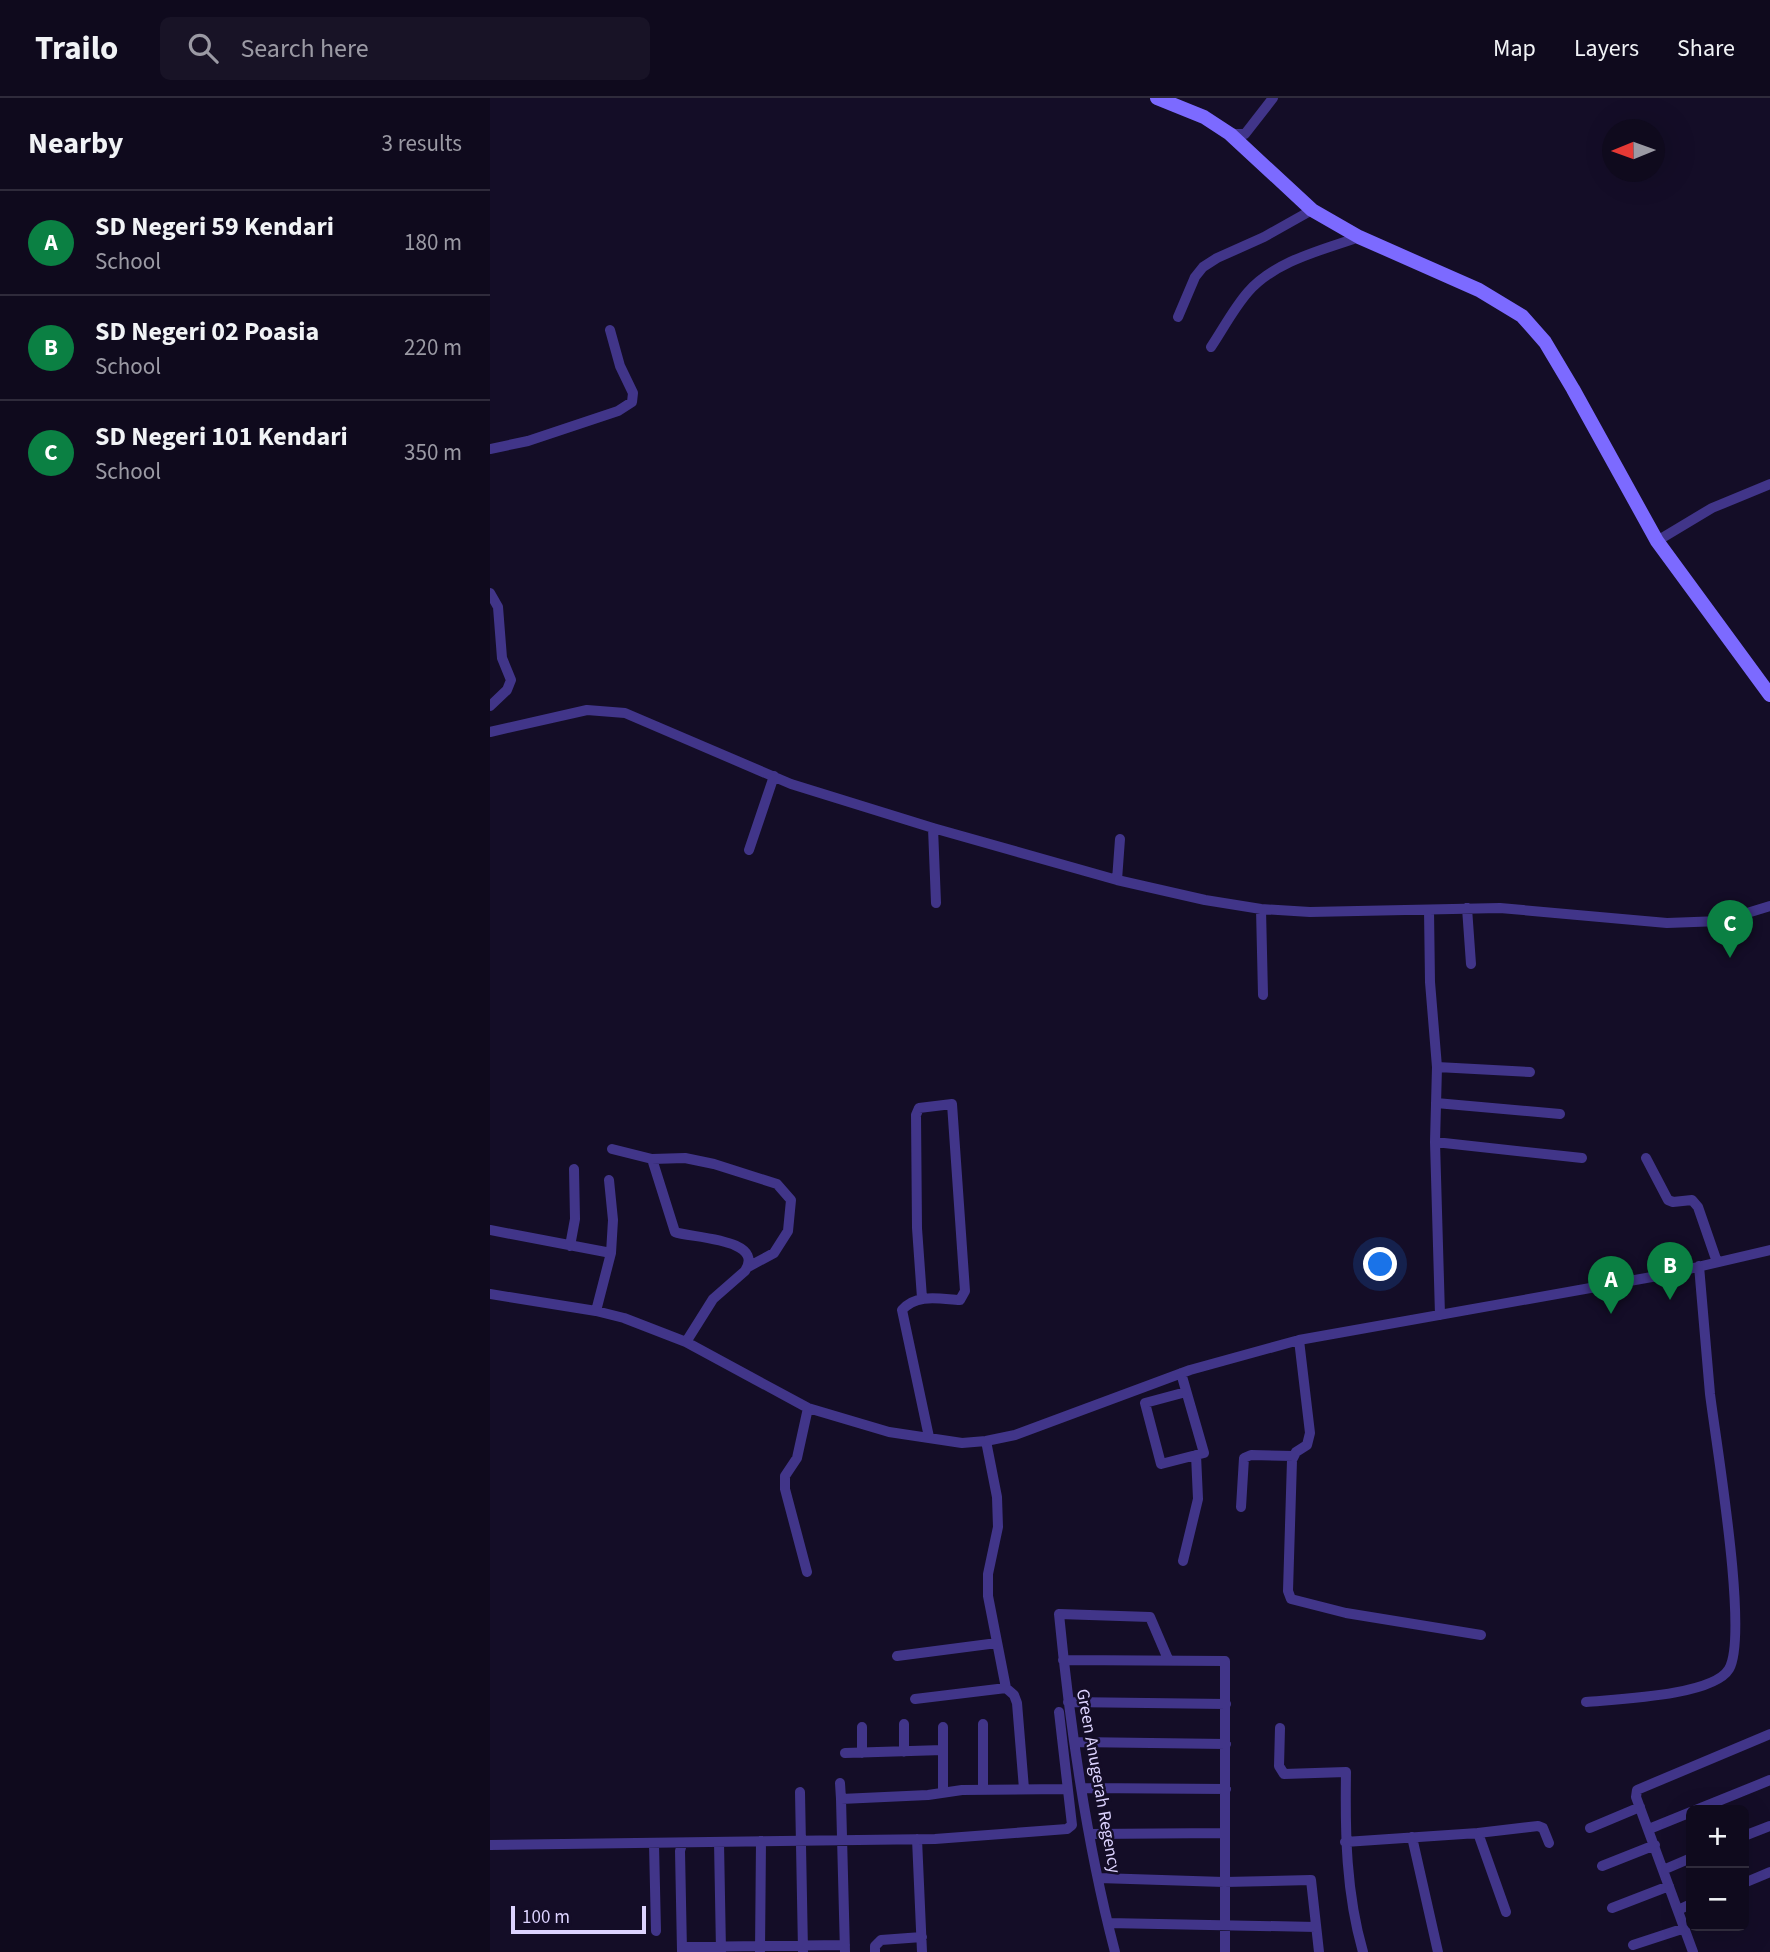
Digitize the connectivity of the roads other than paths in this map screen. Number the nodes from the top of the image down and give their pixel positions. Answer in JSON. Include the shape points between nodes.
{"nodes":[{"id":1,"x":1159,"y":98,"type":"edge"},
{"id":2,"x":1273,"y":98,"type":"edge"},
{"id":3,"x":1230,"y":134,"type":"junction"},
{"id":4,"x":1312,"y":210,"type":"junction"},
{"id":5,"x":1359,"y":237,"type":"junction"},
{"id":6,"x":1178,"y":317,"type":"dead end"},
{"id":7,"x":610,"y":330,"type":"dead end"},
{"id":8,"x":1211,"y":347,"type":"dead end"},
{"id":9,"x":490,"y":449,"type":"edge"},
{"id":10,"x":1770,"y":484,"type":"edge"},
{"id":11,"x":1657,"y":541,"type":"junction"},
{"id":12,"x":490,"y":593,"type":"edge"},
{"id":13,"x":1769,"y":693,"type":"edge"},
{"id":14,"x":490,"y":706,"type":"edge"},
{"id":15,"x":490,"y":732,"type":"edge"},
{"id":16,"x":774,"y":776,"type":"junction"},
{"id":17,"x":933,"y":828,"type":"junction"},
{"id":18,"x":1120,"y":839,"type":"dead end"},
{"id":19,"x":749,"y":850,"type":"dead end"},
{"id":20,"x":1117,"y":880,"type":"junction"},
{"id":21,"x":936,"y":902,"type":"dead end"},
{"id":22,"x":1770,"y":906,"type":"edge"},
{"id":23,"x":1467,"y":908,"type":"junction"},
{"id":24,"x":1261,"y":909,"type":"junction"},
{"id":25,"x":1429,"y":909,"type":"junction"},
{"id":26,"x":1472,"y":964,"type":"dead end"},
{"id":27,"x":1263,"y":995,"type":"dead end"},
{"id":28,"x":1437,"y":1067,"type":"junction"},
{"id":29,"x":1530,"y":1072,"type":"dead end"},
{"id":30,"x":1436,"y":1103,"type":"junction"},
{"id":31,"x":1560,"y":1114,"type":"dead end"},
{"id":32,"x":1435,"y":1142,"type":"junction"},
{"id":33,"x":612,"y":1149,"type":"dead end"},
{"id":34,"x":1583,"y":1158,"type":"dead end"},
{"id":35,"x":1646,"y":1158,"type":"dead end"},
{"id":36,"x":652,"y":1159,"type":"junction"},
{"id":37,"x":575,"y":1169,"type":"dead end"},
{"id":38,"x":609,"y":1180,"type":"dead end"},
{"id":39,"x":490,"y":1230,"type":"edge"},
{"id":40,"x":570,"y":1246,"type":"junction"},
{"id":41,"x":1770,"y":1250,"type":"edge"},
{"id":42,"x":611,"y":1252,"type":"junction"},
{"id":43,"x":1717,"y":1262,"type":"junction"},
{"id":44,"x":1699,"y":1266,"type":"junction"},
{"id":45,"x":748,"y":1267,"type":"junction"},
{"id":46,"x":490,"y":1294,"type":"edge"},
{"id":47,"x":922,"y":1298,"type":"junction"},
{"id":48,"x":596,"y":1311,"type":"junction"},
{"id":49,"x":1440,"y":1315,"type":"junction"},
{"id":50,"x":1299,"y":1340,"type":"junction"},
{"id":51,"x":685,"y":1342,"type":"junction"},
{"id":52,"x":1181,"y":1373,"type":"junction"},
{"id":53,"x":1186,"y":1392,"type":"junction"},
{"id":54,"x":808,"y":1408,"type":"junction"},
{"id":55,"x":929,"y":1437,"type":"junction"},
{"id":56,"x":986,"y":1441,"type":"junction"},
{"id":57,"x":1196,"y":1455,"type":"junction"},
{"id":58,"x":1294,"y":1456,"type":"junction"},
{"id":59,"x":1241,"y":1507,"type":"dead end"},
{"id":60,"x":1184,"y":1561,"type":"dead end"},
{"id":61,"x":807,"y":1572,"type":"dead end"},
{"id":62,"x":1481,"y":1635,"type":"dead end"},
{"id":63,"x":997,"y":1643,"type":"junction"},
{"id":64,"x":897,"y":1656,"type":"dead end"},
{"id":65,"x":1168,"y":1659,"type":"junction"},
{"id":66,"x":1063,"y":1660,"type":"junction"},
{"id":67,"x":1006,"y":1688,"type":"junction"},
{"id":68,"x":915,"y":1699,"type":"dead end"},
{"id":69,"x":1068,"y":1702,"type":"junction"},
{"id":70,"x":1586,"y":1702,"type":"dead end"},
{"id":71,"x":1226,"y":1704,"type":"junction"},
{"id":72,"x":1059,"y":1712,"type":"dead end"},
{"id":73,"x":904,"y":1724,"type":"dead end"},
{"id":74,"x":983,"y":1724,"type":"dead end"},
{"id":75,"x":862,"y":1727,"type":"dead end"},
{"id":76,"x":943,"y":1727,"type":"dead end"},
{"id":77,"x":1280,"y":1728,"type":"dead end"},
{"id":78,"x":1770,"y":1734,"type":"edge"},
{"id":79,"x":1076,"y":1742,"type":"junction"},
{"id":80,"x":1226,"y":1744,"type":"junction"},
{"id":81,"x":943,"y":1751,"type":"junction"},
{"id":82,"x":904,"y":1752,"type":"junction"},
{"id":83,"x":845,"y":1753,"type":"dead end"},
{"id":84,"x":862,"y":1753,"type":"junction"},
{"id":85,"x":1770,"y":1780,"type":"edge"},
{"id":86,"x":840,"y":1783,"type":"dead end"},
{"id":87,"x":1083,"y":1788,"type":"junction"},
{"id":88,"x":1226,"y":1788,"type":"junction"},
{"id":89,"x":1024,"y":1789,"type":"junction"},
{"id":90,"x":1067,"y":1789,"type":"junction"},
{"id":91,"x":983,"y":1790,"type":"junction"},
{"id":92,"x":800,"y":1792,"type":"dead end"},
{"id":93,"x":943,"y":1792,"type":"junction"},
{"id":94,"x":841,"y":1799,"type":"junction"},
{"id":95,"x":1708,"y":1805,"type":"edge"},
{"id":96,"x":1640,"y":1807,"type":"junction"},
{"id":97,"x":1686,"y":1814,"type":"edge"},
{"id":98,"x":1770,"y":1826,"type":"edge"},
{"id":99,"x":1590,"y":1828,"type":"dead end"},
{"id":100,"x":1649,"y":1829,"type":"junction"},
{"id":101,"x":1224,"y":1833,"type":"junction"},
{"id":102,"x":1478,"y":1833,"type":"junction"},
{"id":103,"x":1090,"y":1834,"type":"junction"},
{"id":104,"x":1749,"y":1834,"type":"edge"},
{"id":105,"x":1412,"y":1837,"type":"junction"},
{"id":106,"x":841,"y":1839,"type":"junction"},
{"id":107,"x":917,"y":1839,"type":"junction"},
{"id":108,"x":800,"y":1840,"type":"junction"},
{"id":109,"x":719,"y":1842,"type":"junction"},
{"id":110,"x":761,"y":1842,"type":"junction"},
{"id":111,"x":1345,"y":1842,"type":"junction"},
{"id":112,"x":1549,"y":1843,"type":"dead end"},
{"id":113,"x":654,"y":1844,"type":"junction"},
{"id":114,"x":682,"y":1844,"type":"junction"},
{"id":115,"x":490,"y":1845,"type":"edge"},
{"id":116,"x":1655,"y":1846,"type":"junction"},
{"id":117,"x":1686,"y":1860,"type":"edge"},
{"id":118,"x":1602,"y":1866,"type":"dead end"},
{"id":119,"x":1664,"y":1870,"type":"junction"},
{"id":120,"x":1770,"y":1872,"type":"edge"},
{"id":121,"x":1099,"y":1878,"type":"junction"},
{"id":122,"x":1749,"y":1881,"type":"edge"},
{"id":123,"x":1224,"y":1882,"type":"junction"},
{"id":124,"x":1669,"y":1886,"type":"junction"},
{"id":125,"x":1686,"y":1906,"type":"edge"},
{"id":126,"x":1612,"y":1908,"type":"dead end"},
{"id":127,"x":1678,"y":1910,"type":"junction"},
{"id":128,"x":1506,"y":1912,"type":"dead end"},
{"id":129,"x":1108,"y":1923,"type":"junction"},
{"id":130,"x":1224,"y":1926,"type":"junction"},
{"id":131,"x":1315,"y":1927,"type":"junction"},
{"id":132,"x":1685,"y":1928,"type":"junction"},
{"id":133,"x":656,"y":1931,"type":"dead end"},
{"id":134,"x":922,"y":1937,"type":"junction"},
{"id":135,"x":1633,"y":1945,"type":"dead end"},
{"id":136,"x":721,"y":1949,"type":"edge"},
{"id":137,"x":760,"y":1949,"type":"edge"},
{"id":138,"x":802,"y":1949,"type":"edge"},
{"id":139,"x":845,"y":1949,"type":"edge"},
{"id":140,"x":682,"y":1950,"type":"edge"},
{"id":141,"x":875,"y":1952,"type":"edge"},
{"id":142,"x":922,"y":1952,"type":"edge"},
{"id":143,"x":1115,"y":1952,"type":"edge"},
{"id":144,"x":1225,"y":1952,"type":"edge"},
{"id":145,"x":1318,"y":1952,"type":"edge"},
{"id":146,"x":1363,"y":1952,"type":"edge"},
{"id":147,"x":1438,"y":1952,"type":"edge"},
{"id":148,"x":1693,"y":1952,"type":"edge"}],
"edges":[{"from":1,"to":3,"type":"street"},
{"from":2,"to":3,"type":"street","via":[[1245,134]]},
{"from":3,"to":4,"type":"street"},
{"from":4,"to":5,"type":"street"},
{"from":4,"to":6,"type":"street","via":[[1203,267]]},
{"from":5,"to":8,"type":"street","via":[[1280,267],[1261,280]]},
{"from":5,"to":11,"type":"street","via":[[1479,290],[1532,326],[1573,389]]},
{"from":7,"to":9,"type":"street","via":[[633,393],[632,402],[618,411],[528,441]]},
{"from":10,"to":11,"type":"street","via":[[1712,508]]},
{"from":11,"to":13,"type":"street"},
{"from":12,"to":14,"type":"street","via":[[498,607],[502,658],[511,680]]},
{"from":15,"to":16,"type":"street","via":[[587,710],[607,710],[638,718]]},
{"from":16,"to":17,"type":"street"},
{"from":16,"to":19,"type":"street"},
{"from":17,"to":20,"type":"street"},
{"from":17,"to":21,"type":"street"},
{"from":18,"to":20,"type":"street"},
{"from":20,"to":24,"type":"street"},
{"from":22,"to":23,"type":"street","via":[[1721,921],[1667,923]]},
{"from":23,"to":25,"type":"street"},
{"from":23,"to":26,"type":"street"},
{"from":24,"to":25,"type":"street"},
{"from":24,"to":27,"type":"street"},
{"from":25,"to":28,"type":"street"},
{"from":28,"to":29,"type":"street"},
{"from":28,"to":30,"type":"street"},
{"from":30,"to":31,"type":"street"},
{"from":30,"to":32,"type":"street"},
{"from":32,"to":34,"type":"street"},
{"from":32,"to":49,"type":"street"},
{"from":33,"to":36,"type":"street"},
{"from":35,"to":43,"type":"street","via":[[1668,1200],[1692,1200],[1698,1207]]},
{"from":36,"to":45,"type":"street","via":[[675,1232],[741,1248]]},
{"from":36,"to":45,"type":"street","via":[[685,1158],[777,1184],[791,1200],[788,1231],[774,1253]]},
{"from":37,"to":40,"type":"street"},
{"from":38,"to":42,"type":"street"},
{"from":39,"to":40,"type":"street"},
{"from":40,"to":42,"type":"street"},
{"from":41,"to":43,"type":"street"},
{"from":42,"to":48,"type":"street"},
{"from":43,"to":44,"type":"street"},
{"from":44,"to":49,"type":"street"},
{"from":44,"to":70,"type":"street","via":[[1729,1539],[1735,1650],[1729,1670],[1717,1681],[1663,1695]]},
{"from":45,"to":51,"type":"street","via":[[713,1299]]},
{"from":46,"to":48,"type":"street"},
{"from":47,"to":47,"type":"street","via":[[960,1300],[965,1291],[952,1104],[919,1108],[916,1115]]},
{"from":47,"to":55,"type":"street","via":[[902,1310]]},
{"from":48,"to":51,"type":"street"},
{"from":49,"to":50,"type":"street"},
{"from":50,"to":52,"type":"street"},
{"from":50,"to":58,"type":"street","via":[[1310,1433],[1307,1445]]},
{"from":51,"to":54,"type":"street"},
{"from":52,"to":53,"type":"street"},
{"from":52,"to":56,"type":"street","via":[[1015,1435]]},
{"from":53,"to":57,"type":"street","via":[[1204,1453]]},
{"from":53,"to":57,"type":"street","via":[[1145,1404],[1161,1464]]},
{"from":54,"to":55,"type":"street","via":[[889,1432]]},
{"from":54,"to":61,"type":"street","via":[[797,1458],[785,1476]]},
{"from":55,"to":56,"type":"street","via":[[962,1443]]},
{"from":56,"to":63,"type":"street","via":[[997,1497],[998,1528],[988,1574]]},
{"from":57,"to":60,"type":"street","via":[[1198,1499]]},
{"from":58,"to":59,"type":"street","via":[[1244,1458]]},
{"from":58,"to":62,"type":"street","via":[[1291,1599],[1346,1613]]},
{"from":63,"to":64,"type":"street"},
{"from":63,"to":67,"type":"street"},
{"from":65,"to":66,"type":"street"},
{"from":65,"to":66,"type":"street","name":"Green Anugerah Regency","via":[[1150,1617],[1059,1614]]},
{"from":65,"to":71,"type":"street","via":[[1224,1661]]},
{"from":66,"to":69,"type":"street","name":"Green Anugerah Regency"},
{"from":67,"to":68,"type":"street"},
{"from":67,"to":89,"type":"street","via":[[1017,1703]]},
{"from":69,"to":71,"type":"street"},
{"from":69,"to":79,"type":"street","name":"Green Anugerah Regency"},
{"from":71,"to":80,"type":"street"},
{"from":72,"to":90,"type":"street"},
{"from":73,"to":82,"type":"street"},
{"from":74,"to":91,"type":"street"},
{"from":75,"to":84,"type":"street"},
{"from":76,"to":81,"type":"street"},
{"from":77,"to":111,"type":"street","via":[[1283,1774],[1346,1772]]},
{"from":78,"to":96,"type":"street","via":[[1642,1786],[1637,1790]]},
{"from":79,"to":80,"type":"street"},
{"from":79,"to":87,"type":"street","name":"Green Anugerah Regency"},
{"from":80,"to":88,"type":"street"},
{"from":81,"to":82,"type":"street"},
{"from":81,"to":93,"type":"street"},
{"from":82,"to":84,"type":"street"},
{"from":83,"to":84,"type":"street"},
{"from":85,"to":95,"type":"street"},
{"from":86,"to":94,"type":"street"},
{"from":87,"to":88,"type":"street"},
{"from":87,"to":103,"type":"street","name":"Green Anugerah Regency"},
{"from":88,"to":101,"type":"street"},
{"from":89,"to":90,"type":"street"},
{"from":89,"to":91,"type":"street"},
{"from":90,"to":107,"type":"street","via":[[1072,1825],[1066,1829]]},
{"from":91,"to":93,"type":"street"},
{"from":92,"to":108,"type":"street"},
{"from":93,"to":94,"type":"street"},
{"from":94,"to":106,"type":"street"},
{"from":96,"to":99,"type":"street"},
{"from":96,"to":100,"type":"street"},
{"from":97,"to":100,"type":"street"},
{"from":98,"to":104,"type":"street"},
{"from":100,"to":116,"type":"street"},
{"from":101,"to":103,"type":"street"},
{"from":101,"to":123,"type":"street"},
{"from":102,"to":105,"type":"street"},
{"from":102,"to":112,"type":"street","via":[[1538,1826]]},
{"from":102,"to":128,"type":"street"},
{"from":103,"to":121,"type":"street","name":"Green Anugerah Regency"},
{"from":105,"to":111,"type":"street"},
{"from":105,"to":147,"type":"street"},
{"from":106,"to":107,"type":"street"},
{"from":106,"to":108,"type":"street"},
{"from":106,"to":139,"type":"street"},
{"from":107,"to":134,"type":"street"},
{"from":108,"to":110,"type":"street"},
{"from":108,"to":138,"type":"street"},
{"from":109,"to":110,"type":"street"},
{"from":109,"to":114,"type":"street"},
{"from":109,"to":136,"type":"street"},
{"from":110,"to":137,"type":"street"},
{"from":111,"to":146,"type":"street","via":[[1354,1921]]},
{"from":113,"to":114,"type":"street"},
{"from":113,"to":115,"type":"street"},
{"from":113,"to":133,"type":"street"},
{"from":114,"to":140,"type":"street"},
{"from":116,"to":118,"type":"street"},
{"from":116,"to":119,"type":"street"},
{"from":117,"to":119,"type":"street"},
{"from":119,"to":124,"type":"street"},
{"from":120,"to":122,"type":"street"},
{"from":121,"to":123,"type":"street"},
{"from":121,"to":129,"type":"street","name":"Green Anugerah Regency"},
{"from":123,"to":130,"type":"street"},
{"from":123,"to":131,"type":"street","via":[[1311,1880]]},
{"from":124,"to":126,"type":"street"},
{"from":124,"to":127,"type":"street"},
{"from":125,"to":127,"type":"street"},
{"from":127,"to":132,"type":"street"},
{"from":129,"to":130,"type":"street"},
{"from":129,"to":143,"type":"street","name":"Green Anugerah Regency"},
{"from":130,"to":131,"type":"street"},
{"from":130,"to":144,"type":"street"},
{"from":131,"to":145,"type":"street"},
{"from":132,"to":135,"type":"street"},
{"from":132,"to":148,"type":"street"},
{"from":134,"to":141,"type":"street","via":[[881,1940]]},
{"from":134,"to":142,"type":"street"},
{"from":136,"to":137,"type":"street"},
{"from":136,"to":140,"type":"street"},
{"from":137,"to":138,"type":"street"},
{"from":138,"to":139,"type":"street"}]}
